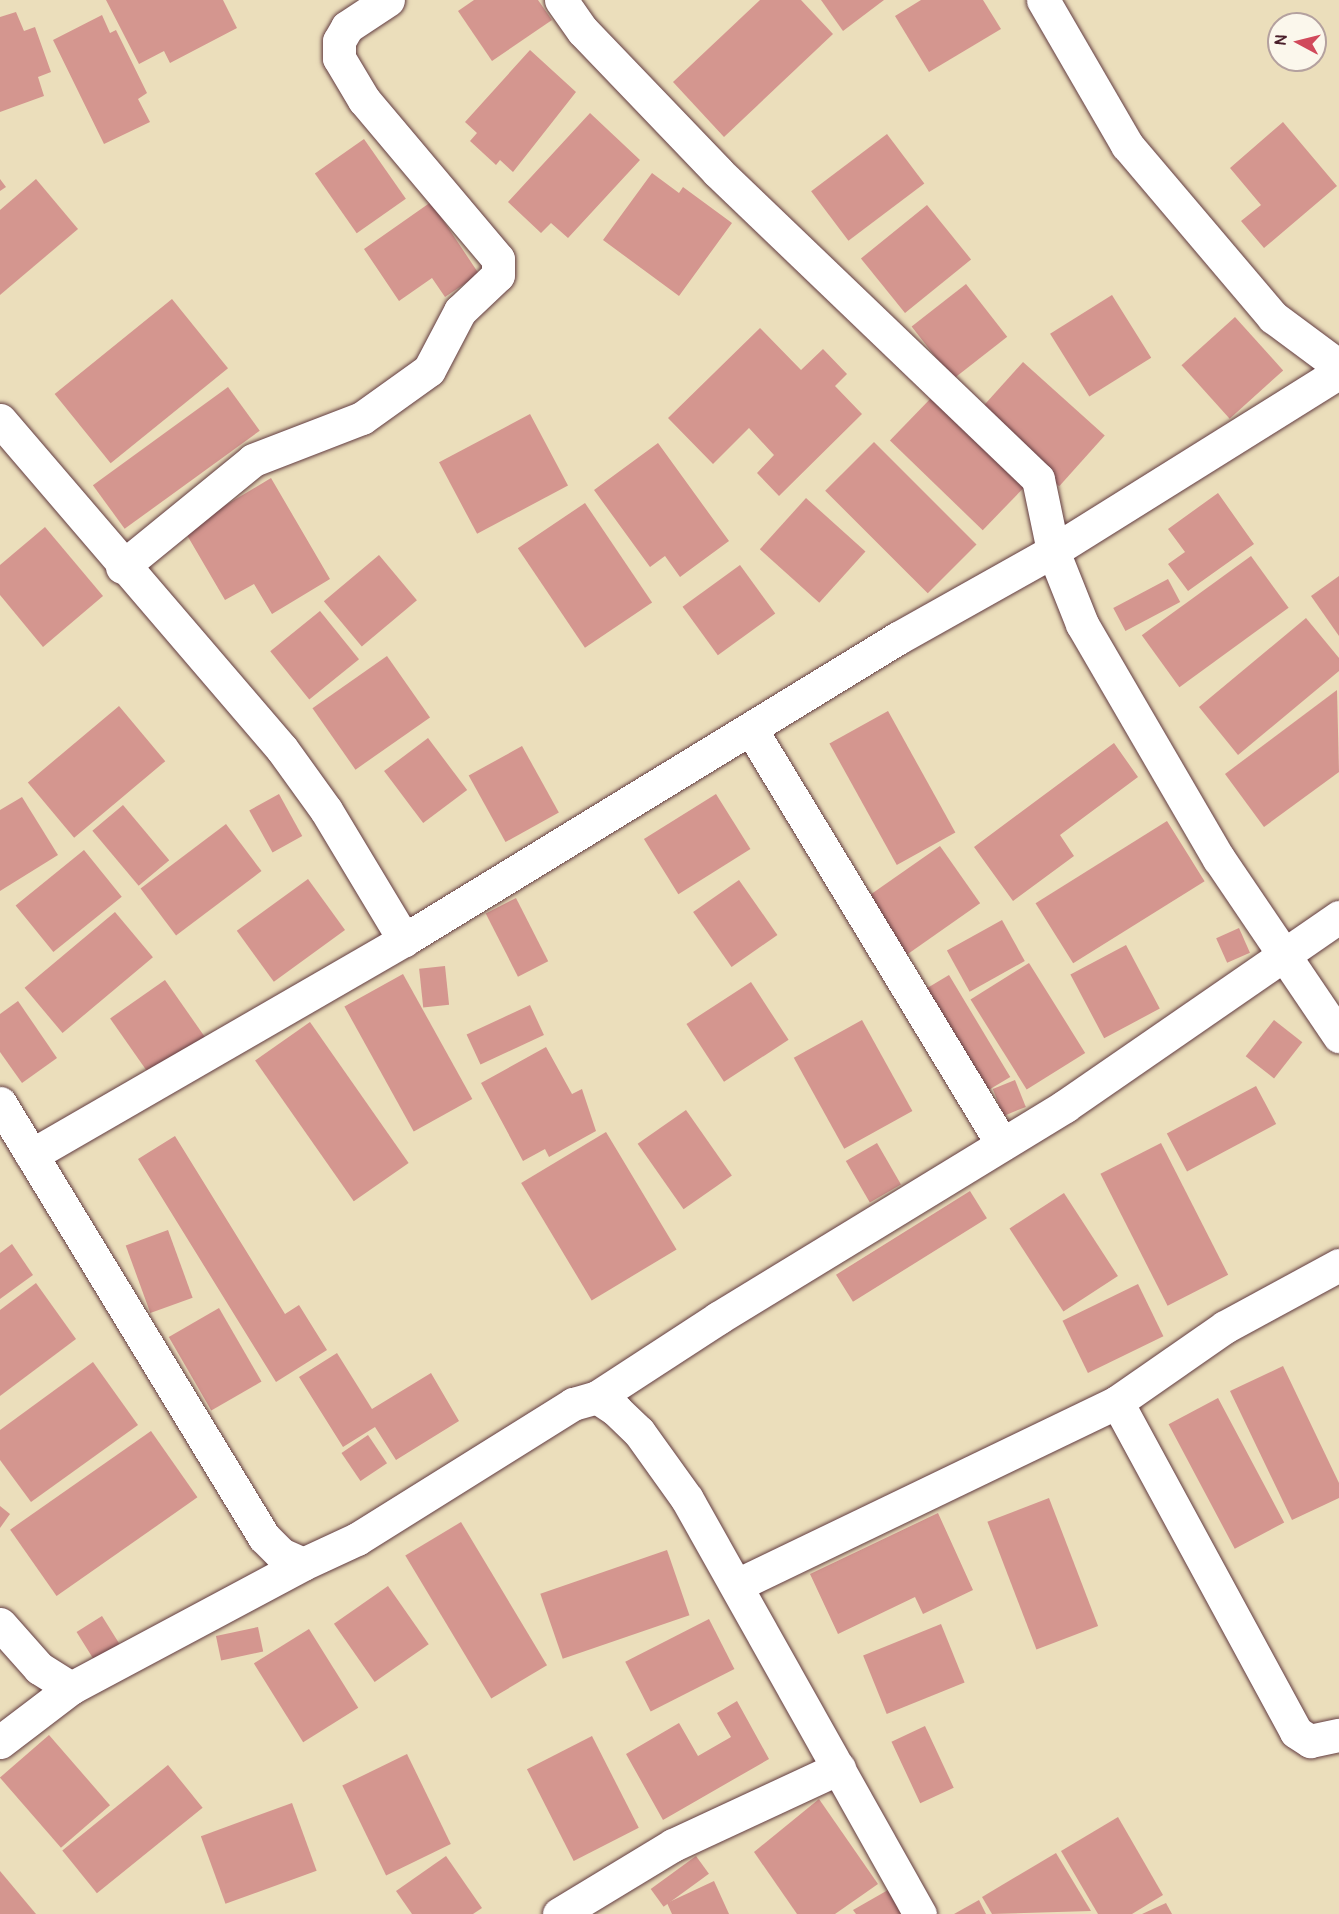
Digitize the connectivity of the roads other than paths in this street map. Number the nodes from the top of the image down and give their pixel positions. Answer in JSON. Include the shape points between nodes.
{"nodes":[{"id":1,"x":388,"y":0,"type":"edge"},
{"id":2,"x":561,"y":0,"type":"edge"},
{"id":3,"x":1043,"y":0,"type":"edge"},
{"id":4,"x":1339,"y":366,"type":"edge"},
{"id":5,"x":1339,"y":372,"type":"edge"},
{"id":6,"x":0,"y":420,"type":"edge"},
{"id":7,"x":1053,"y":551,"type":"junction"},
{"id":8,"x":122,"y":567,"type":"junction"},
{"id":9,"x":752,"y":731,"type":"junction"},
{"id":10,"x":1339,"y":916,"type":"edge"},
{"id":11,"x":404,"y":940,"type":"junction"},
{"id":12,"x":1284,"y":956,"type":"junction"},
{"id":13,"x":1339,"y":1036,"type":"edge"},
{"id":14,"x":0,"y":1103,"type":"edge"},
{"id":15,"x":1002,"y":1144,"type":"junction"},
{"id":16,"x":32,"y":1155,"type":"junction"},
{"id":17,"x":1339,"y":1265,"type":"edge"},
{"id":18,"x":597,"y":1397,"type":"junction"},
{"id":19,"x":1117,"y":1402,"type":"junction"},
{"id":20,"x":303,"y":1564,"type":"junction"},
{"id":21,"x":737,"y":1585,"type":"junction"},
{"id":22,"x":0,"y":1624,"type":"edge"},
{"id":23,"x":71,"y":1688,"type":"junction"},
{"id":24,"x":1339,"y":1735,"type":"edge"},
{"id":25,"x":0,"y":1742,"type":"edge"},
{"id":26,"x":839,"y":1768,"type":"junction"},
{"id":27,"x":560,"y":1914,"type":"edge"},
{"id":28,"x":920,"y":1914,"type":"edge"}],
"edges":[{"from":1,"to":8,"type":"street","via":[[347,27],[339,41],[339,58],[364,100],[498,259],[498,275],[460,311],[429,370],[362,418],[253,460]]},
{"from":2,"to":7,"type":"street","via":[[583,31],[718,172],[1038,479]]},
{"from":3,"to":4,"type":"street","via":[[1127,145],[1273,317]]},
{"from":5,"to":7,"type":"street"},
{"from":6,"to":8,"type":"street"},
{"from":7,"to":9,"type":"street","via":[[898,638]]},
{"from":7,"to":12,"type":"street","via":[[1082,624],[1151,749]]},
{"from":8,"to":11,"type":"street","via":[[282,749],[326,810]]},
{"from":9,"to":11,"type":"street"},
{"from":9,"to":15,"type":"street"},
{"from":10,"to":12,"type":"street"},
{"from":11,"to":16,"type":"street"},
{"from":12,"to":13,"type":"street"},
{"from":12,"to":15,"type":"street"},
{"from":14,"to":16,"type":"street"},
{"from":15,"to":18,"type":"street"},
{"from":16,"to":20,"type":"street","via":[[264,1537]]},
{"from":17,"to":19,"type":"street","via":[[1225,1327]]},
{"from":18,"to":20,"type":"street","via":[[544,1420],[357,1539]]},
{"from":18,"to":21,"type":"street","via":[[639,1432]]},
{"from":19,"to":21,"type":"street"},
{"from":19,"to":24,"type":"street","via":[[1296,1732],[1310,1741]]},
{"from":20,"to":23,"type":"street"},
{"from":21,"to":26,"type":"street"},
{"from":22,"to":23,"type":"street","via":[[39,1668]]},
{"from":23,"to":25,"type":"street"},
{"from":26,"to":27,"type":"street","via":[[673,1845]]},
{"from":26,"to":28,"type":"street"}]}
